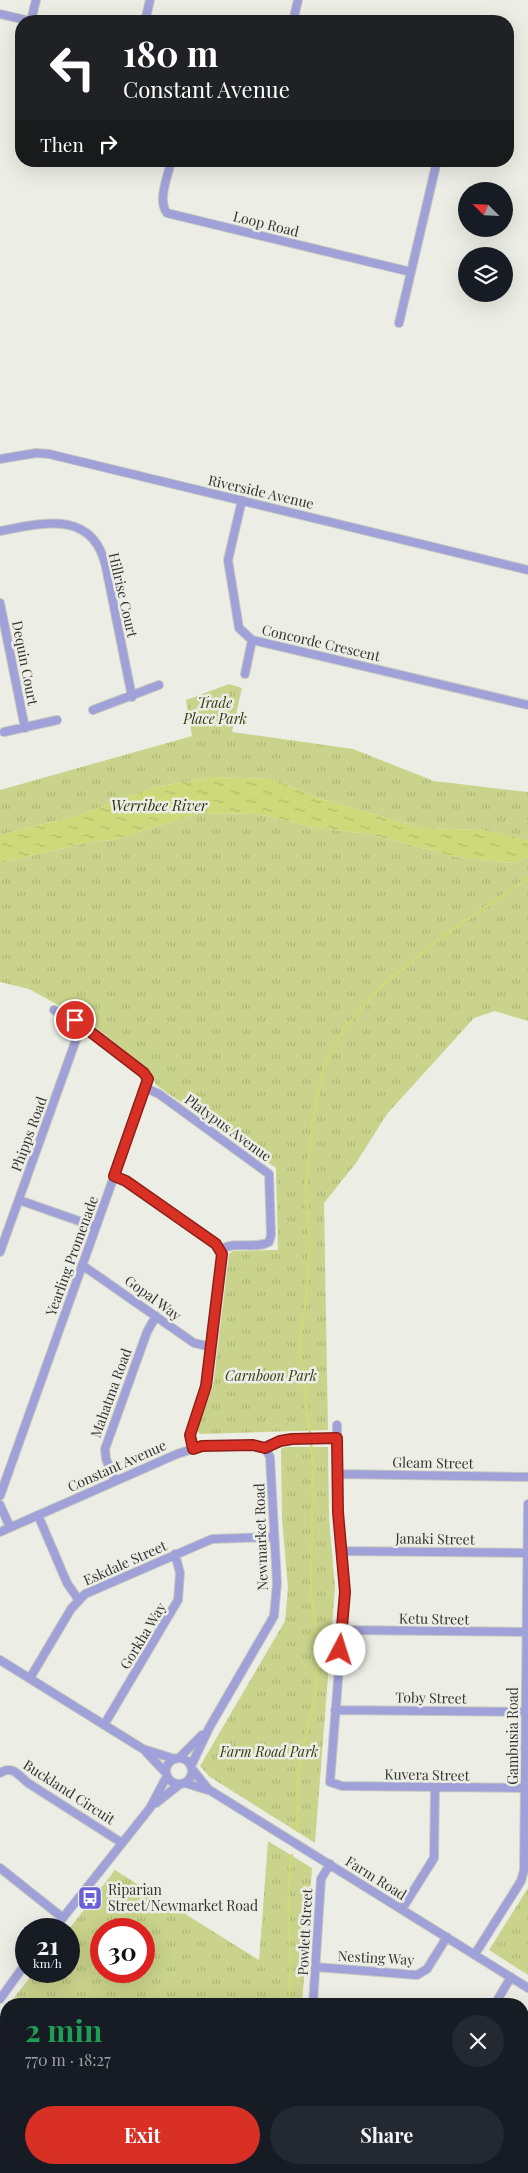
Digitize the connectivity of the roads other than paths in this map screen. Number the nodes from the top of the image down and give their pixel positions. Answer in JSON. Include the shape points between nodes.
{"nodes":[{"id":1,"x":36,"y":0,"type":"edge"},
{"id":2,"x":150,"y":0,"type":"edge"},
{"id":3,"x":298,"y":0,"type":"edge"},
{"id":4,"x":0,"y":14,"type":"edge"},
{"id":5,"x":32,"y":15,"type":"edge"},
{"id":6,"x":146,"y":15,"type":"edge"},
{"id":7,"x":294,"y":15,"type":"edge"},
{"id":8,"x":15,"y":18,"type":"edge"},
{"id":9,"x":170,"y":167,"type":"edge"},
{"id":10,"x":436,"y":167,"type":"edge"},
{"id":11,"x":411,"y":272,"type":"junction"},
{"id":12,"x":399,"y":323,"type":"dead end"},
{"id":13,"x":0,"y":460,"type":"edge"},
{"id":14,"x":242,"y":500,"type":"junction"},
{"id":15,"x":0,"y":531,"type":"edge"},
{"id":16,"x":516,"y":565,"type":"junction"},
{"id":17,"x":528,"y":565,"type":"edge"},
{"id":18,"x":528,"y":570,"type":"edge"},
{"id":19,"x":0,"y":603,"type":"edge"},
{"id":20,"x":252,"y":640,"type":"junction"},
{"id":21,"x":245,"y":674,"type":"dead end"},
{"id":22,"x":160,"y":685,"type":"dead end"},
{"id":23,"x":132,"y":697,"type":"junction"},
{"id":24,"x":528,"y":705,"type":"edge"},
{"id":25,"x":93,"y":710,"type":"dead end"},
{"id":26,"x":57,"y":720,"type":"dead end"},
{"id":27,"x":25,"y":728,"type":"junction"},
{"id":28,"x":4,"y":732,"type":"dead end"},
{"id":29,"x":54,"y":1010,"type":"dead end"},
{"id":30,"x":84,"y":1026,"type":"junction"},
{"id":31,"x":146,"y":1088,"type":"junction"},
{"id":32,"x":114,"y":1176,"type":"junction"},
{"id":33,"x":19,"y":1200,"type":"junction"},
{"id":34,"x":96,"y":1226,"type":"junction"},
{"id":35,"x":220,"y":1250,"type":"junction"},
{"id":36,"x":0,"y":1252,"type":"edge"},
{"id":37,"x":82,"y":1265,"type":"junction"},
{"id":38,"x":156,"y":1316,"type":"junction"},
{"id":39,"x":211,"y":1347,"type":"junction"},
{"id":40,"x":337,"y":1425,"type":"dead end"},
{"id":41,"x":337,"y":1438,"type":"junction"},
{"id":42,"x":265,"y":1448,"type":"junction"},
{"id":43,"x":193,"y":1449,"type":"junction"},
{"id":44,"x":338,"y":1474,"type":"junction"},
{"id":45,"x":528,"y":1477,"type":"edge"},
{"id":46,"x":115,"y":1480,"type":"junction"},
{"id":47,"x":0,"y":1496,"type":"edge"},
{"id":48,"x":528,"y":1504,"type":"edge"},
{"id":49,"x":0,"y":1505,"type":"edge"},
{"id":50,"x":38,"y":1515,"type":"junction"},
{"id":51,"x":10,"y":1527,"type":"junction"},
{"id":52,"x":0,"y":1532,"type":"edge"},
{"id":53,"x":274,"y":1537,"type":"junction"},
{"id":54,"x":342,"y":1550,"type":"junction"},
{"id":55,"x":527,"y":1553,"type":"edge"},
{"id":56,"x":175,"y":1554,"type":"junction"},
{"id":57,"x":78,"y":1599,"type":"junction"},
{"id":58,"x":342,"y":1630,"type":"junction"},
{"id":59,"x":526,"y":1632,"type":"junction"},
{"id":60,"x":0,"y":1660,"type":"edge"},
{"id":61,"x":30,"y":1678,"type":"junction"},
{"id":62,"x":527,"y":1686,"type":"edge"},
{"id":63,"x":335,"y":1710,"type":"junction"},
{"id":64,"x":526,"y":1712,"type":"junction"},
{"id":65,"x":104,"y":1725,"type":"junction"},
{"id":66,"x":209,"y":1728,"type":"junction"},
{"id":67,"x":143,"y":1749,"type":"junction"},
{"id":68,"x":177,"y":1759,"type":"junction"},
{"id":69,"x":191,"y":1767,"type":"junction"},
{"id":70,"x":0,"y":1773,"type":"edge"},
{"id":71,"x":167,"y":1774,"type":"junction"},
{"id":72,"x":183,"y":1784,"type":"junction"},
{"id":73,"x":435,"y":1787,"type":"junction"},
{"id":74,"x":525,"y":1788,"type":"junction"},
{"id":75,"x":211,"y":1791,"type":"junction"},
{"id":76,"x":150,"y":1808,"type":"junction"},
{"id":77,"x":122,"y":1843,"type":"junction"},
{"id":78,"x":330,"y":1864,"type":"junction"},
{"id":79,"x":0,"y":1868,"type":"edge"},
{"id":80,"x":526,"y":1870,"type":"edge"},
{"id":81,"x":402,"y":1909,"type":"junction"},
{"id":82,"x":63,"y":1918,"type":"joint"},
{"id":83,"x":447,"y":1937,"type":"junction"},
{"id":84,"x":475,"y":1954,"type":"junction"},
{"id":85,"x":316,"y":1967,"type":"junction"},
{"id":86,"x":15,"y":1977,"type":"edge"},
{"id":87,"x":511,"y":1977,"type":"junction"},
{"id":88,"x":9,"y":1985,"type":"junction"},
{"id":89,"x":528,"y":1988,"type":"edge"},
{"id":90,"x":0,"y":1990,"type":"edge"},
{"id":91,"x":1,"y":1998,"type":"edge"},
{"id":92,"x":313,"y":1998,"type":"edge"},
{"id":93,"x":499,"y":1998,"type":"edge"}],
"edges":[{"from":1,"to":5,"type":"street"},
{"from":2,"to":6,"type":"street"},
{"from":3,"to":7,"type":"street"},
{"from":4,"to":8,"type":"street"},
{"from":9,"to":11,"type":"street","name":"Loop Road","via":[[162,198],[167,213]]},
{"from":10,"to":11,"type":"street"},
{"from":11,"to":12,"type":"street"},
{"from":13,"to":14,"type":"street","name":"Riverside Avenue","via":[[36,453],[49,454]]},
{"from":14,"to":16,"type":"street","name":"Riverside Avenue"},
{"from":14,"to":20,"type":"street","name":"Concorde Crescent","via":[[228,568],[239,628]]},
{"from":15,"to":23,"type":"street","name":"Hillrise Court","via":[[50,522],[62,523],[83,531],[99,547],[106,567]]},
{"from":16,"to":17,"type":"street","name":"Riverside Avenue"},
{"from":16,"to":18,"type":"street","name":"Riverside Avenue"},
{"from":19,"to":27,"type":"street","name":"Dequin Court"},
{"from":20,"to":21,"type":"street"},
{"from":20,"to":24,"type":"street","name":"Concorde Crescent"},
{"from":22,"to":23,"type":"street"},
{"from":23,"to":25,"type":"street"},
{"from":26,"to":27,"type":"street","name":"Dequin Court"},
{"from":27,"to":28,"type":"street","name":"Dequin Court"},
{"from":29,"to":30,"type":"street"},
{"from":30,"to":31,"type":"street","via":[[144,1073],[148,1079]]},
{"from":30,"to":33,"type":"street","name":"Phipps Road","via":[[77,1037]]},
{"from":31,"to":32,"type":"street","name":"Yearling Promenade"},
{"from":31,"to":35,"type":"street","name":"Platypus Avenue","via":[[159,1094],[269,1174],[269,1242],[232,1244]]},
{"from":32,"to":34,"type":"street","name":"Yearling Promenade"},
{"from":32,"to":35,"type":"street","via":[[126,1181]]},
{"from":33,"to":34,"type":"street"},
{"from":33,"to":36,"type":"street","name":"Phipps Road"},
{"from":34,"to":37,"type":"street","name":"Yearling Promenade"},
{"from":35,"to":39,"type":"street","via":[[222,1260]]},
{"from":37,"to":38,"type":"street","name":"Gopal Way"},
{"from":37,"to":47,"type":"street","name":"Yearling Promenade"},
{"from":38,"to":39,"type":"street","name":"Gopal Way","via":[[194,1343]]},
{"from":38,"to":46,"type":"street","name":"Mahatma Road","via":[[147,1332],[105,1449]]},
{"from":39,"to":43,"type":"street","via":[[206,1386],[190,1430]]},
{"from":40,"to":41,"type":"street"},
{"from":41,"to":42,"type":"street","via":[[280,1441]]},
{"from":41,"to":44,"type":"street"},
{"from":42,"to":43,"type":"street","name":"Constant Avenue","via":[[253,1445]]},
{"from":42,"to":53,"type":"street","name":"Newmarket Road","via":[[270,1457]]},
{"from":43,"to":46,"type":"street","name":"Constant Avenue"},
{"from":44,"to":45,"type":"street","name":"Gleam Street"},
{"from":44,"to":54,"type":"street"},
{"from":46,"to":50,"type":"street","name":"Constant Avenue"},
{"from":48,"to":55,"type":"street","name":"Gambusia Road"},
{"from":49,"to":51,"type":"street"},
{"from":50,"to":51,"type":"street","name":"Constant Avenue"},
{"from":50,"to":57,"type":"street","via":[[67,1584]]},
{"from":51,"to":52,"type":"street","name":"Constant Avenue"},
{"from":53,"to":56,"type":"street","name":"Eskdale Street","via":[[212,1539]]},
{"from":53,"to":66,"type":"street","name":"Newmarket Road","via":[[277,1583],[274,1616]]},
{"from":54,"to":55,"type":"street","name":"Janaki Street"},
{"from":54,"to":58,"type":"street","via":[[345,1592]]},
{"from":55,"to":59,"type":"street","name":"Gambusia Road"},
{"from":56,"to":57,"type":"street","name":"Eskdale Street"},
{"from":56,"to":65,"type":"street","name":"Gorkha Way","via":[[180,1574],[178,1600]]},
{"from":57,"to":61,"type":"street","name":"Eskdale Street"},
{"from":58,"to":59,"type":"street","name":"Ketu Street"},
{"from":58,"to":63,"type":"street"},
{"from":59,"to":62,"type":"street","name":"Gambusia Road"},
{"from":60,"to":61,"type":"street"},
{"from":61,"to":65,"type":"street"},
{"from":62,"to":64,"type":"street","name":"Gambusia Road"},
{"from":63,"to":64,"type":"street","name":"Toby Street"},
{"from":63,"to":73,"type":"street","name":"Kuvera Street","via":[[330,1782],[342,1786]]},
{"from":64,"to":74,"type":"street","name":"Gambusia Road"},
{"from":65,"to":67,"type":"street"},
{"from":66,"to":68,"type":"street","name":"Newmarket Road"},
{"from":66,"to":69,"type":"street","name":"Newmarket Road"},
{"from":67,"to":68,"type":"street"},
{"from":67,"to":71,"type":"street"},
{"from":68,"to":69,"type":"street","via":[[186,1760]]},
{"from":68,"to":71,"type":"street","via":[[168,1765]]},
{"from":69,"to":72,"type":"street","via":[[191,1777]]},
{"from":69,"to":75,"type":"street","name":"Farm Road"},
{"from":70,"to":77,"type":"street","name":"Buckland Circuit","via":[[7,1770],[17,1772],[28,1783]]},
{"from":71,"to":72,"type":"street","via":[[171,1781]]},
{"from":71,"to":76,"type":"street"},
{"from":72,"to":75,"type":"street","name":"Farm Road"},
{"from":72,"to":76,"type":"street"},
{"from":73,"to":74,"type":"street","name":"Kuvera Street"},
{"from":73,"to":81,"type":"street","via":[[434,1858]]},
{"from":74,"to":80,"type":"street","name":"Gambusia Road"},
{"from":75,"to":78,"type":"street","name":"Farm Road"},
{"from":76,"to":77,"type":"street"},
{"from":77,"to":82,"type":"street"},
{"from":78,"to":81,"type":"street","name":"Farm Road"},
{"from":78,"to":85,"type":"street","name":"Powlett Street","via":[[321,1878]]},
{"from":79,"to":82,"type":"street"},
{"from":80,"to":84,"type":"street","name":"Gambusia Road"},
{"from":81,"to":83,"type":"street","name":"Farm Road"},
{"from":83,"to":84,"type":"street","name":"Farm Road"},
{"from":83,"to":85,"type":"street","name":"Nesting Way","via":[[427,1969],[417,1974]]},
{"from":84,"to":87,"type":"street","name":"Farm Road"},
{"from":85,"to":92,"type":"street","name":"Powlett Street"},
{"from":86,"to":88,"type":"street"},
{"from":87,"to":89,"type":"street","name":"Farm Road"},
{"from":87,"to":93,"type":"street"},
{"from":88,"to":90,"type":"street"},
{"from":88,"to":91,"type":"street"}]}
